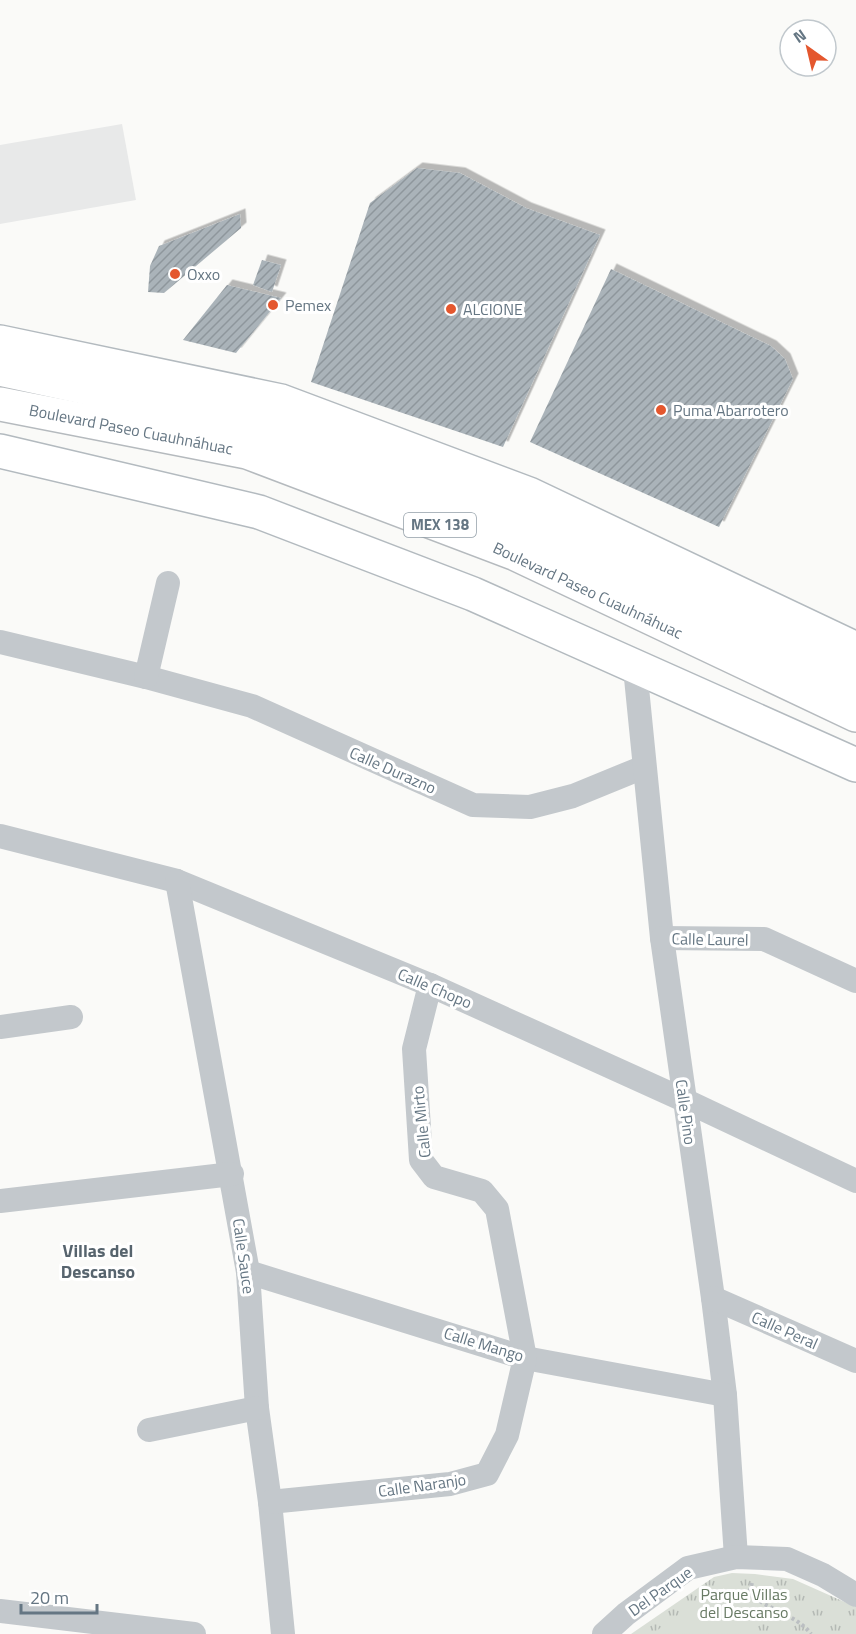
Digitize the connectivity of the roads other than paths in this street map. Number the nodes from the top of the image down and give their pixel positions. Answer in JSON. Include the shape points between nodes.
{"nodes":[{"id":1,"x":0,"y":342,"type":"edge"},
{"id":2,"x":0,"y":369,"type":"edge"},
{"id":3,"x":0,"y":404,"type":"edge"},
{"id":4,"x":0,"y":451,"type":"edge"},
{"id":5,"x":168,"y":583,"type":"dead end"},
{"id":6,"x":0,"y":642,"type":"edge"},
{"id":7,"x":856,"y":649,"type":"edge"},
{"id":8,"x":635,"y":668,"type":"junction"},
{"id":9,"x":146,"y":677,"type":"junction"},
{"id":10,"x":856,"y":682,"type":"edge"},
{"id":11,"x":856,"y":715,"type":"edge"},
{"id":12,"x":856,"y":765,"type":"edge"},
{"id":13,"x":644,"y":767,"type":"junction"},
{"id":14,"x":0,"y":836,"type":"edge"},
{"id":15,"x":177,"y":881,"type":"junction"},
{"id":16,"x":662,"y":938,"type":"junction"},
{"id":17,"x":856,"y":981,"type":"edge"},
{"id":18,"x":430,"y":985,"type":"junction"},
{"id":19,"x":71,"y":1017,"type":"dead end"},
{"id":20,"x":0,"y":1027,"type":"edge"},
{"id":21,"x":684,"y":1100,"type":"junction"},
{"id":22,"x":232,"y":1174,"type":"junction"},
{"id":23,"x":856,"y":1181,"type":"edge"},
{"id":24,"x":0,"y":1201,"type":"edge"},
{"id":25,"x":248,"y":1272,"type":"junction"},
{"id":26,"x":713,"y":1298,"type":"junction"},
{"id":27,"x":525,"y":1358,"type":"junction"},
{"id":28,"x":856,"y":1361,"type":"edge"},
{"id":29,"x":725,"y":1395,"type":"junction"},
{"id":30,"x":257,"y":1408,"type":"junction"},
{"id":31,"x":148,"y":1430,"type":"dead end"},
{"id":32,"x":270,"y":1502,"type":"junction"},
{"id":33,"x":736,"y":1557,"type":"junction"},
{"id":34,"x":856,"y":1595,"type":"edge"},
{"id":35,"x":0,"y":1611,"type":"edge"},
{"id":36,"x":194,"y":1634,"type":"edge"},
{"id":37,"x":283,"y":1634,"type":"edge"},
{"id":38,"x":604,"y":1634,"type":"edge"}],
"edges":[{"from":1,"to":7,"type":"street","via":[[281,401],[529,494]]},
{"from":2,"to":10,"type":"street","name":"Boulevard Paseo Cuauhnáhuac","number":"MEX 138","via":[[254,424],[527,527]]},
{"from":3,"to":11,"type":"street","name":"Boulevard Paseo Cuauhnáhuac","number":"MEX 138","via":[[247,452],[516,554]]},
{"from":4,"to":8,"type":"street","via":[[259,512],[472,594]]},
{"from":5,"to":9,"type":"street"},
{"from":6,"to":9,"type":"street","name":"Calle Durazno"},
{"from":8,"to":12,"type":"street"},
{"from":8,"to":13,"type":"street","name":"Calle Pino"},
{"from":9,"to":13,"type":"street","name":"Calle Durazno","via":[[252,706],[473,805],[530,807],[573,796]]},
{"from":13,"to":16,"type":"street","name":"Calle Pino"},
{"from":14,"to":15,"type":"street","name":"Calle Chopo"},
{"from":15,"to":18,"type":"street","name":"Calle Chopo"},
{"from":15,"to":22,"type":"street","name":"Calle Sauce"},
{"from":16,"to":17,"type":"street","name":"Calle Laurel","via":[[764,939]]},
{"from":16,"to":21,"type":"street","name":"Calle Pino"},
{"from":18,"to":21,"type":"street","name":"Calle Chopo"},
{"from":18,"to":27,"type":"street","name":"Calle Mirto","via":[[414,1049],[422,1160],[434,1177],[482,1191],[497,1209]]},
{"from":19,"to":20,"type":"street"},
{"from":21,"to":23,"type":"street","name":"Calle Chopo"},
{"from":21,"to":26,"type":"street","name":"Calle Pino"},
{"from":22,"to":24,"type":"street"},
{"from":22,"to":25,"type":"street","name":"Calle Sauce"},
{"from":25,"to":27,"type":"street","name":"Calle Mango"},
{"from":25,"to":30,"type":"street","name":"Calle Sauce"},
{"from":26,"to":28,"type":"street","name":"Calle Peral"},
{"from":26,"to":29,"type":"street","name":"Calle Pino"},
{"from":27,"to":29,"type":"street","name":"Calle Mango"},
{"from":27,"to":32,"type":"street","name":"Calle Naranjo","via":[[507,1435],[487,1474],[450,1484]]},
{"from":29,"to":33,"type":"street","name":"Calle Pino"},
{"from":30,"to":31,"type":"street"},
{"from":30,"to":32,"type":"street","name":"Calle Sauce"},
{"from":32,"to":37,"type":"street","name":"Calle Sauce"},
{"from":33,"to":34,"type":"street","name":"Del Parque","via":[[787,1559]]},
{"from":33,"to":38,"type":"street","name":"Del Parque","via":[[688,1568]]},
{"from":35,"to":36,"type":"street"}]}
